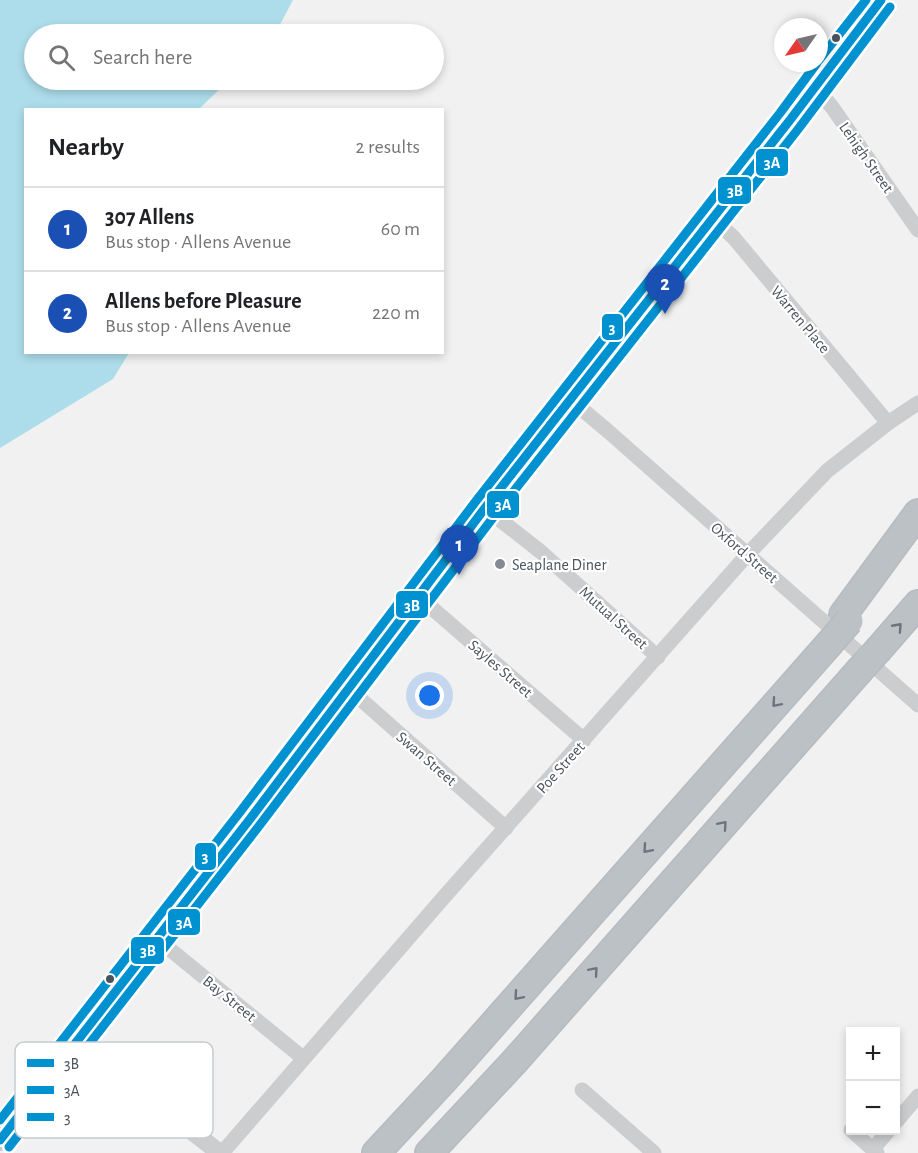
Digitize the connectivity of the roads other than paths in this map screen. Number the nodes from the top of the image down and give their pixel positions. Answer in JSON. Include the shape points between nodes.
{"nodes":[{"id":1,"x":881,"y":0,"type":"edge"},
{"id":2,"x":814,"y":86,"type":"junction"},
{"id":3,"x":712,"y":217,"type":"junction"},
{"id":4,"x":918,"y":230,"type":"edge"},
{"id":5,"x":571,"y":400,"type":"junction"},
{"id":6,"x":918,"y":403,"type":"edge"},
{"id":7,"x":888,"y":423,"type":"junction"},
{"id":8,"x":485,"y":508,"type":"junction"},
{"id":9,"x":918,"y":513,"type":"edge"},
{"id":10,"x":918,"y":542,"type":"edge"},
{"id":11,"x":747,"y":555,"type":"junction"},
{"id":12,"x":418,"y":596,"type":"junction"},
{"id":13,"x":918,"y":604,"type":"edge"},
{"id":14,"x":846,"y":618,"type":"junction"},
{"id":15,"x":658,"y":657,"type":"junction"},
{"id":16,"x":348,"y":688,"type":"junction"},
{"id":17,"x":918,"y":705,"type":"edge"},
{"id":18,"x":584,"y":740,"type":"junction"},
{"id":19,"x":506,"y":828,"type":"junction"},
{"id":20,"x":156,"y":939,"type":"junction"},
{"id":21,"x":76,"y":1041,"type":"edge"},
{"id":22,"x":303,"y":1058,"type":"junction"},
{"id":23,"x":514,"y":1062,"type":"junction"},
{"id":24,"x":582,"y":1090,"type":"dead end"},
{"id":25,"x":918,"y":1096,"type":"edge"},
{"id":26,"x":900,"y":1117,"type":"edge"},
{"id":27,"x":15,"y":1120,"type":"edge"},
{"id":28,"x":856,"y":1135,"type":"edge"},
{"id":29,"x":886,"y":1135,"type":"edge"},
{"id":30,"x":202,"y":1138,"type":"edge"},
{"id":31,"x":0,"y":1140,"type":"edge"},
{"id":32,"x":875,"y":1151,"type":"edge"},
{"id":33,"x":221,"y":1153,"type":"edge"},
{"id":34,"x":376,"y":1153,"type":"edge"},
{"id":35,"x":429,"y":1153,"type":"edge"},
{"id":36,"x":454,"y":1153,"type":"edge"},
{"id":37,"x":654,"y":1153,"type":"edge"}],
"edges":[{"from":1,"to":2,"type":"main road"},
{"from":2,"to":3,"type":"main road"},
{"from":2,"to":4,"type":"street","name":"Lehigh Street"},
{"from":3,"to":5,"type":"main road"},
{"from":3,"to":7,"type":"street","name":"Warren Place","via":[[734,238]]},
{"from":5,"to":8,"type":"main road"},
{"from":5,"to":11,"type":"street","name":"Oxford Street"},
{"from":6,"to":7,"type":"street","name":"Poe Street"},
{"from":7,"to":11,"type":"street","name":"Poe Street","via":[[827,471]]},
{"from":8,"to":12,"type":"main road"},
{"from":8,"to":15,"type":"street","name":"Mutual Street","via":[[541,552]]},
{"from":9,"to":14,"type":"highway"},
{"from":10,"to":14,"type":"highway"},
{"from":11,"to":15,"type":"street","name":"Poe Street"},
{"from":11,"to":17,"type":"street","name":"Oxford Street"},
{"from":12,"to":16,"type":"main road"},
{"from":12,"to":18,"type":"street","name":"Sayles Street"},
{"from":23,"to":13,"type":"highway","one_way":true,"bridge":true},
{"from":14,"to":34,"type":"highway","one_way":true,"bridge":true,"via":[[799,677]]},
{"from":15,"to":18,"type":"street","name":"Poe Street"},
{"from":16,"to":19,"type":"street","name":"Swan Street"},
{"from":16,"to":20,"type":"main road"},
{"from":18,"to":19,"type":"street","name":"Poe Street"},
{"from":19,"to":22,"type":"street","name":"Poe Street"},
{"from":20,"to":21,"type":"main road"},
{"from":20,"to":22,"type":"street","name":"Bay Street"},
{"from":22,"to":33,"type":"street","name":"Poe Street"},
{"from":23,"to":35,"type":"highway"},
{"from":23,"to":36,"type":"highway"},
{"from":24,"to":37,"type":"street"},
{"from":25,"to":26,"type":"street"},
{"from":27,"to":31,"type":"main road"},
{"from":28,"to":32,"type":"street"},
{"from":29,"to":32,"type":"street"},
{"from":30,"to":33,"type":"street"}]}
